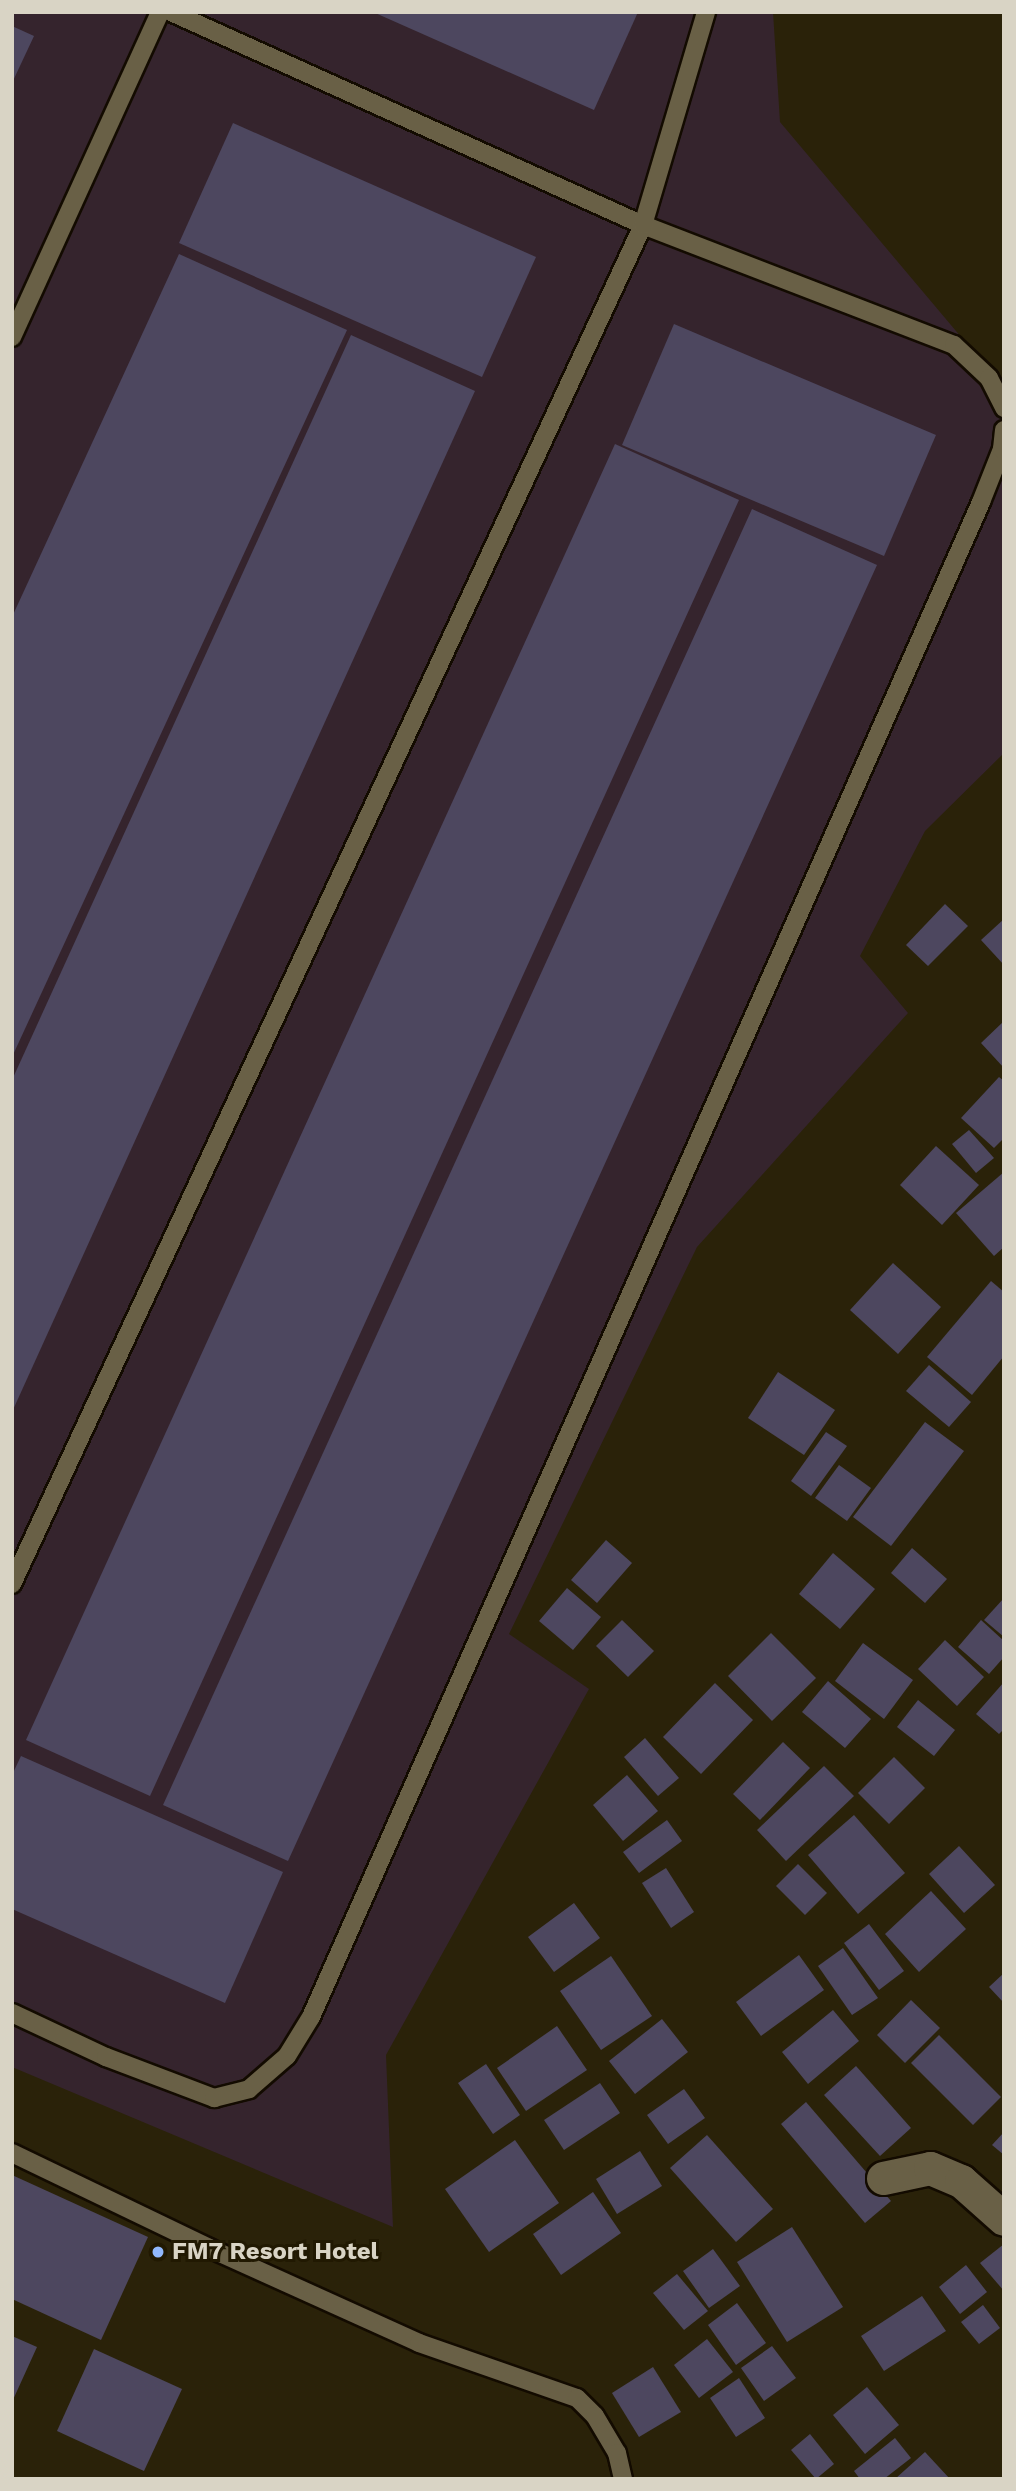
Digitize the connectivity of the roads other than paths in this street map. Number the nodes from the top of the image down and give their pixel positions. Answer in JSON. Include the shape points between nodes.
{"nodes":[{"id":1,"x":160,"y":12,"type":"edge"},
{"id":2,"x":171,"y":12,"type":"edge"},
{"id":3,"x":706,"y":12,"type":"edge"},
{"id":4,"x":643,"y":225,"type":"junction"},
{"id":5,"x":12,"y":337,"type":"edge"},
{"id":6,"x":1004,"y":408,"type":"edge"},
{"id":7,"x":1004,"y":430,"type":"edge"},
{"id":8,"x":12,"y":1584,"type":"edge"},
{"id":9,"x":12,"y":2013,"type":"edge"},
{"id":10,"x":12,"y":2152,"type":"edge"},
{"id":11,"x":883,"y":2179,"type":"dead end"},
{"id":12,"x":1004,"y":2219,"type":"edge"},
{"id":13,"x":623,"y":2479,"type":"edge"}],
"edges":[{"from":1,"to":5,"type":"lane"},
{"from":2,"to":4,"type":"lane"},
{"from":3,"to":4,"type":"lane"},
{"from":4,"to":6,"type":"lane","via":[[954,345],[989,378]]},
{"from":4,"to":8,"type":"lane"},
{"from":7,"to":9,"type":"lane","via":[[1002,449],[981,502],[311,2017],[287,2056],[249,2090],[214,2098],[106,2057]]},
{"from":10,"to":13,"type":"lane","via":[[419,2343],[577,2398],[595,2416],[617,2453]]},
{"from":11,"to":12,"type":"street","via":[[930,2168],[961,2181]]}]}
